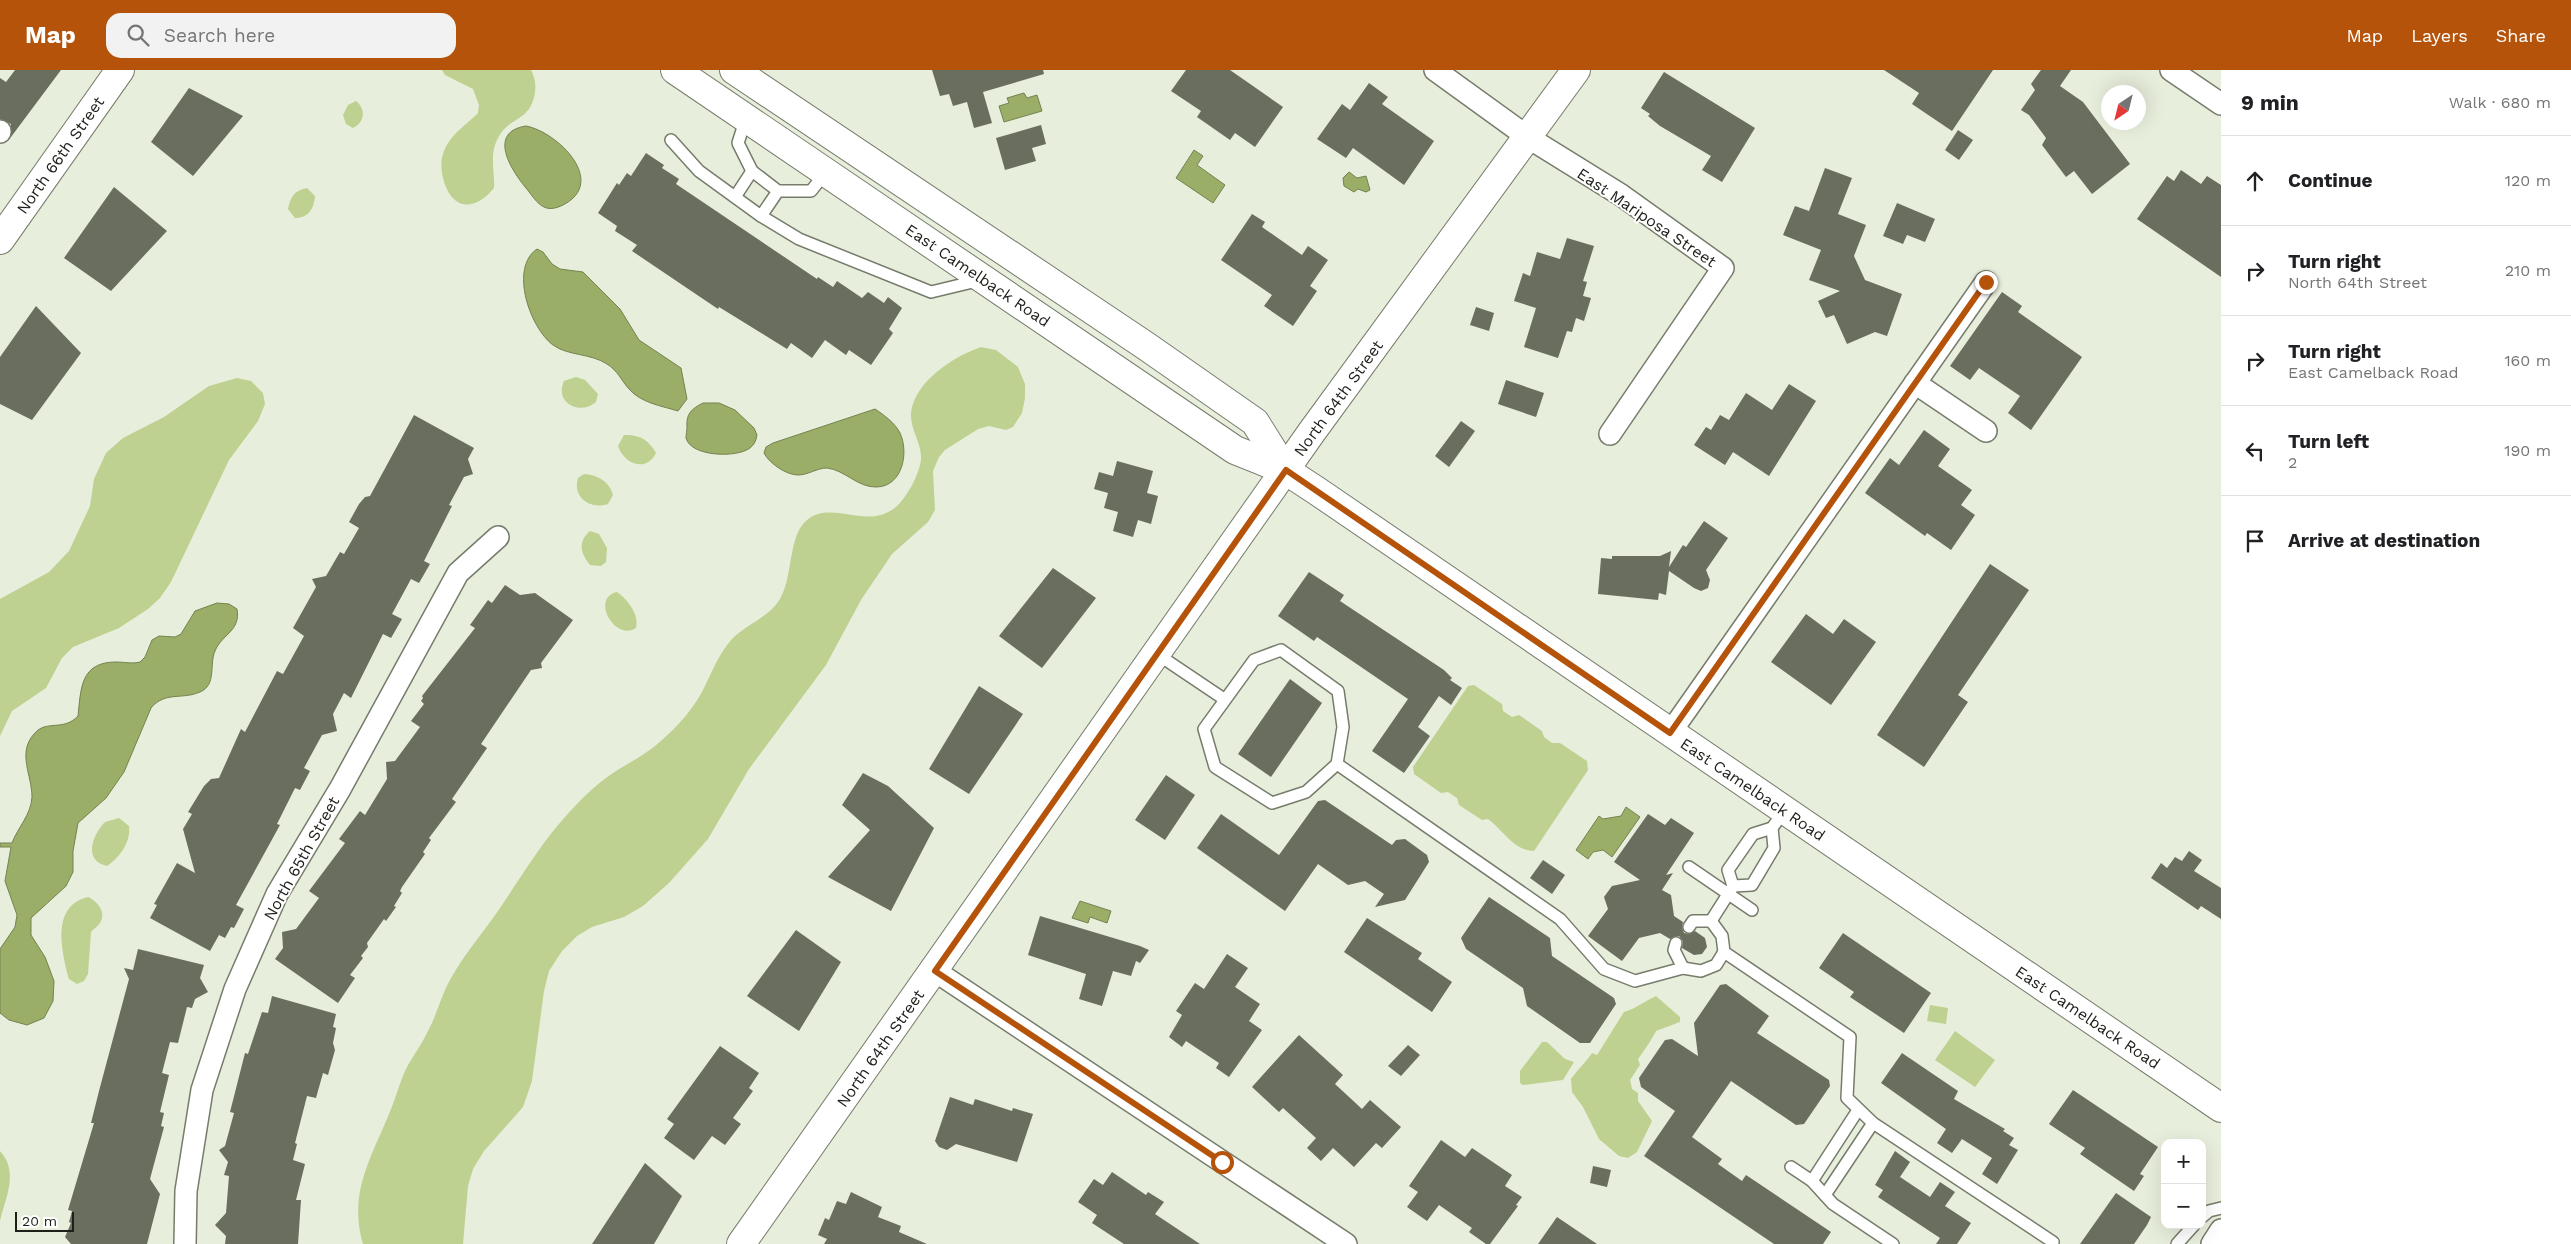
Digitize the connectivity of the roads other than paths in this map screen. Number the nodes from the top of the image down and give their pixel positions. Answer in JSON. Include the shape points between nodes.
{"nodes":[{"id":1,"x":120,"y":70,"type":"edge"},
{"id":2,"x":675,"y":70,"type":"edge"},
{"id":3,"x":734,"y":70,"type":"edge"},
{"id":4,"x":1435,"y":70,"type":"edge"},
{"id":5,"x":1576,"y":70,"type":"edge"},
{"id":6,"x":2171,"y":70,"type":"edge"},
{"id":7,"x":2221,"y":104,"type":"edge"},
{"id":8,"x":800,"y":114,"type":"junction"},
{"id":9,"x":746,"y":118,"type":"junction"},
{"id":10,"x":1528,"y":138,"type":"junction"},
{"id":11,"x":672,"y":140,"type":"dead end"},
{"id":12,"x":781,"y":142,"type":"junction"},
{"id":13,"x":752,"y":171,"type":"junction"},
{"id":14,"x":826,"y":172,"type":"junction"},
{"id":15,"x":778,"y":190,"type":"junction"},
{"id":16,"x":735,"y":197,"type":"junction"},
{"id":17,"x":761,"y":216,"type":"junction"},
{"id":18,"x":0,"y":240,"type":"edge"},
{"id":19,"x":1003,"y":250,"type":"junction"},
{"id":20,"x":984,"y":279,"type":"junction"},
{"id":21,"x":1986,"y":282,"type":"dead end"},
{"id":22,"x":1914,"y":383,"type":"junction"},
{"id":23,"x":1986,"y":431,"type":"dead end"},
{"id":24,"x":1610,"y":434,"type":"dead end"},
{"id":25,"x":1286,"y":470,"type":"junction"},
{"id":26,"x":498,"y":537,"type":"dead end"},
{"id":27,"x":1158,"y":654,"type":"junction"},
{"id":28,"x":1224,"y":699,"type":"junction"},
{"id":29,"x":1670,"y":733,"type":"junction"},
{"id":30,"x":1337,"y":764,"type":"junction"},
{"id":31,"x":1779,"y":819,"type":"junction"},
{"id":32,"x":1689,"y":868,"type":"dead end"},
{"id":33,"x":1731,"y":890,"type":"junction"},
{"id":34,"x":1752,"y":910,"type":"dead end"},
{"id":35,"x":1711,"y":921,"type":"junction"},
{"id":36,"x":1689,"y":927,"type":"dead end"},
{"id":37,"x":1676,"y":943,"type":"dead end"},
{"id":38,"x":1724,"y":952,"type":"junction"},
{"id":39,"x":1683,"y":968,"type":"junction"},
{"id":40,"x":935,"y":971,"type":"junction"},
{"id":41,"x":2221,"y":1108,"type":"edge"},
{"id":42,"x":1858,"y":1110,"type":"junction"},
{"id":43,"x":1873,"y":1123,"type":"junction"},
{"id":44,"x":1791,"y":1167,"type":"dead end"},
{"id":45,"x":1812,"y":1182,"type":"junction"},
{"id":46,"x":1825,"y":1195,"type":"junction"},
{"id":47,"x":2221,"y":1208,"type":"edge"},
{"id":48,"x":2206,"y":1214,"type":"edge"},
{"id":49,"x":2190,"y":1229,"type":"edge"},
{"id":50,"x":2221,"y":1230,"type":"edge"},
{"id":51,"x":184,"y":1244,"type":"edge"},
{"id":52,"x":741,"y":1244,"type":"edge"},
{"id":53,"x":1346,"y":1244,"type":"edge"},
{"id":54,"x":1893,"y":1244,"type":"edge"},
{"id":55,"x":2052,"y":1244,"type":"edge"},
{"id":56,"x":2177,"y":1244,"type":"edge"},
{"id":57,"x":2212,"y":1244,"type":"edge"}],
"edges":[{"from":1,"to":18,"type":"main road","name":"North 66th Street"},
{"from":2,"to":9,"type":"main road","name":"East Camelback Road"},
{"from":3,"to":8,"type":"main road","name":"East Camelback Road"},
{"from":4,"to":10,"type":"street"},
{"from":5,"to":10,"type":"main road","name":"North 64th Street"},
{"from":6,"to":7,"type":"street"},
{"from":8,"to":12,"type":"main road"},
{"from":8,"to":19,"type":"main road","name":"East Camelback Road"},
{"from":9,"to":12,"type":"main road","name":"East Camelback Road"},
{"from":9,"to":13,"type":"lane","via":[[738,143]]},
{"from":10,"to":24,"type":"street","name":"East Mariposa Street","via":[[1621,195],[1723,268]]},
{"from":10,"to":25,"type":"main road","name":"North 64th Street"},
{"from":11,"to":16,"type":"lane","via":[[699,171]]},
{"from":12,"to":14,"type":"main road","name":"East Camelback Road"},
{"from":13,"to":15,"type":"lane"},
{"from":13,"to":16,"type":"lane"},
{"from":14,"to":15,"type":"lane","via":[[811,191]]},
{"from":14,"to":20,"type":"main road","name":"East Camelback Road"},
{"from":15,"to":17,"type":"lane"},
{"from":16,"to":17,"type":"lane"},
{"from":17,"to":20,"type":"lane","via":[[800,239],[931,292]]},
{"from":19,"to":20,"type":"main road"},
{"from":19,"to":25,"type":"main road","name":"East Camelback Road","via":[[1255,422]]},
{"from":20,"to":25,"type":"main road","name":"East Camelback Road","via":[[1235,450]]},
{"from":21,"to":22,"type":"street"},
{"from":22,"to":23,"type":"street"},
{"from":22,"to":29,"type":"street"},
{"from":25,"to":27,"type":"main road","name":"North 64th Street"},
{"from":25,"to":29,"type":"main road","name":"East Camelback Road"},
{"from":26,"to":51,"type":"street","name":"North 65th Street","via":[[458,573],[340,789],[277,894],[235,989],[202,1090],[186,1191]]},
{"from":27,"to":28,"type":"lane"},
{"from":27,"to":40,"type":"main road","name":"North 64th Street"},
{"from":28,"to":30,"type":"lane","via":[[1204,729],[1215,767],[1272,803],[1306,792]]},
{"from":28,"to":30,"type":"lane","via":[[1254,660],[1280,650],[1338,690],[1343,727]]},
{"from":29,"to":31,"type":"main road","name":"East Camelback Road"},
{"from":30,"to":39,"type":"lane","via":[[1560,920],[1604,969],[1635,981]]},
{"from":31,"to":33,"type":"lane","via":[[1774,848],[1752,885]]},
{"from":31,"to":33,"type":"lane","via":[[1753,834],[1728,870]]},
{"from":31,"to":41,"type":"main road","name":"East Camelback Road"},
{"from":32,"to":33,"type":"lane"},
{"from":33,"to":34,"type":"lane"},
{"from":33,"to":35,"type":"lane"},
{"from":35,"to":36,"type":"lane","via":[[1693,921]]},
{"from":35,"to":38,"type":"lane","via":[[1722,936]]},
{"from":37,"to":39,"type":"lane","via":[[1674,950]]},
{"from":38,"to":39,"type":"lane","via":[[1716,965],[1701,971]]},
{"from":38,"to":42,"type":"lane","via":[[1850,1038],[1847,1098]]},
{"from":40,"to":52,"type":"main road","name":"North 64th Street"},
{"from":40,"to":53,"type":"street"},
{"from":42,"to":43,"type":"lane"},
{"from":42,"to":45,"type":"lane"},
{"from":43,"to":46,"type":"lane"},
{"from":43,"to":55,"type":"lane"},
{"from":44,"to":45,"type":"lane"},
{"from":45,"to":46,"type":"lane"},
{"from":46,"to":54,"type":"lane","via":[[1833,1204]]},
{"from":47,"to":48,"type":"lane"},
{"from":49,"to":56,"type":"lane"},
{"from":50,"to":57,"type":"street"}]}
